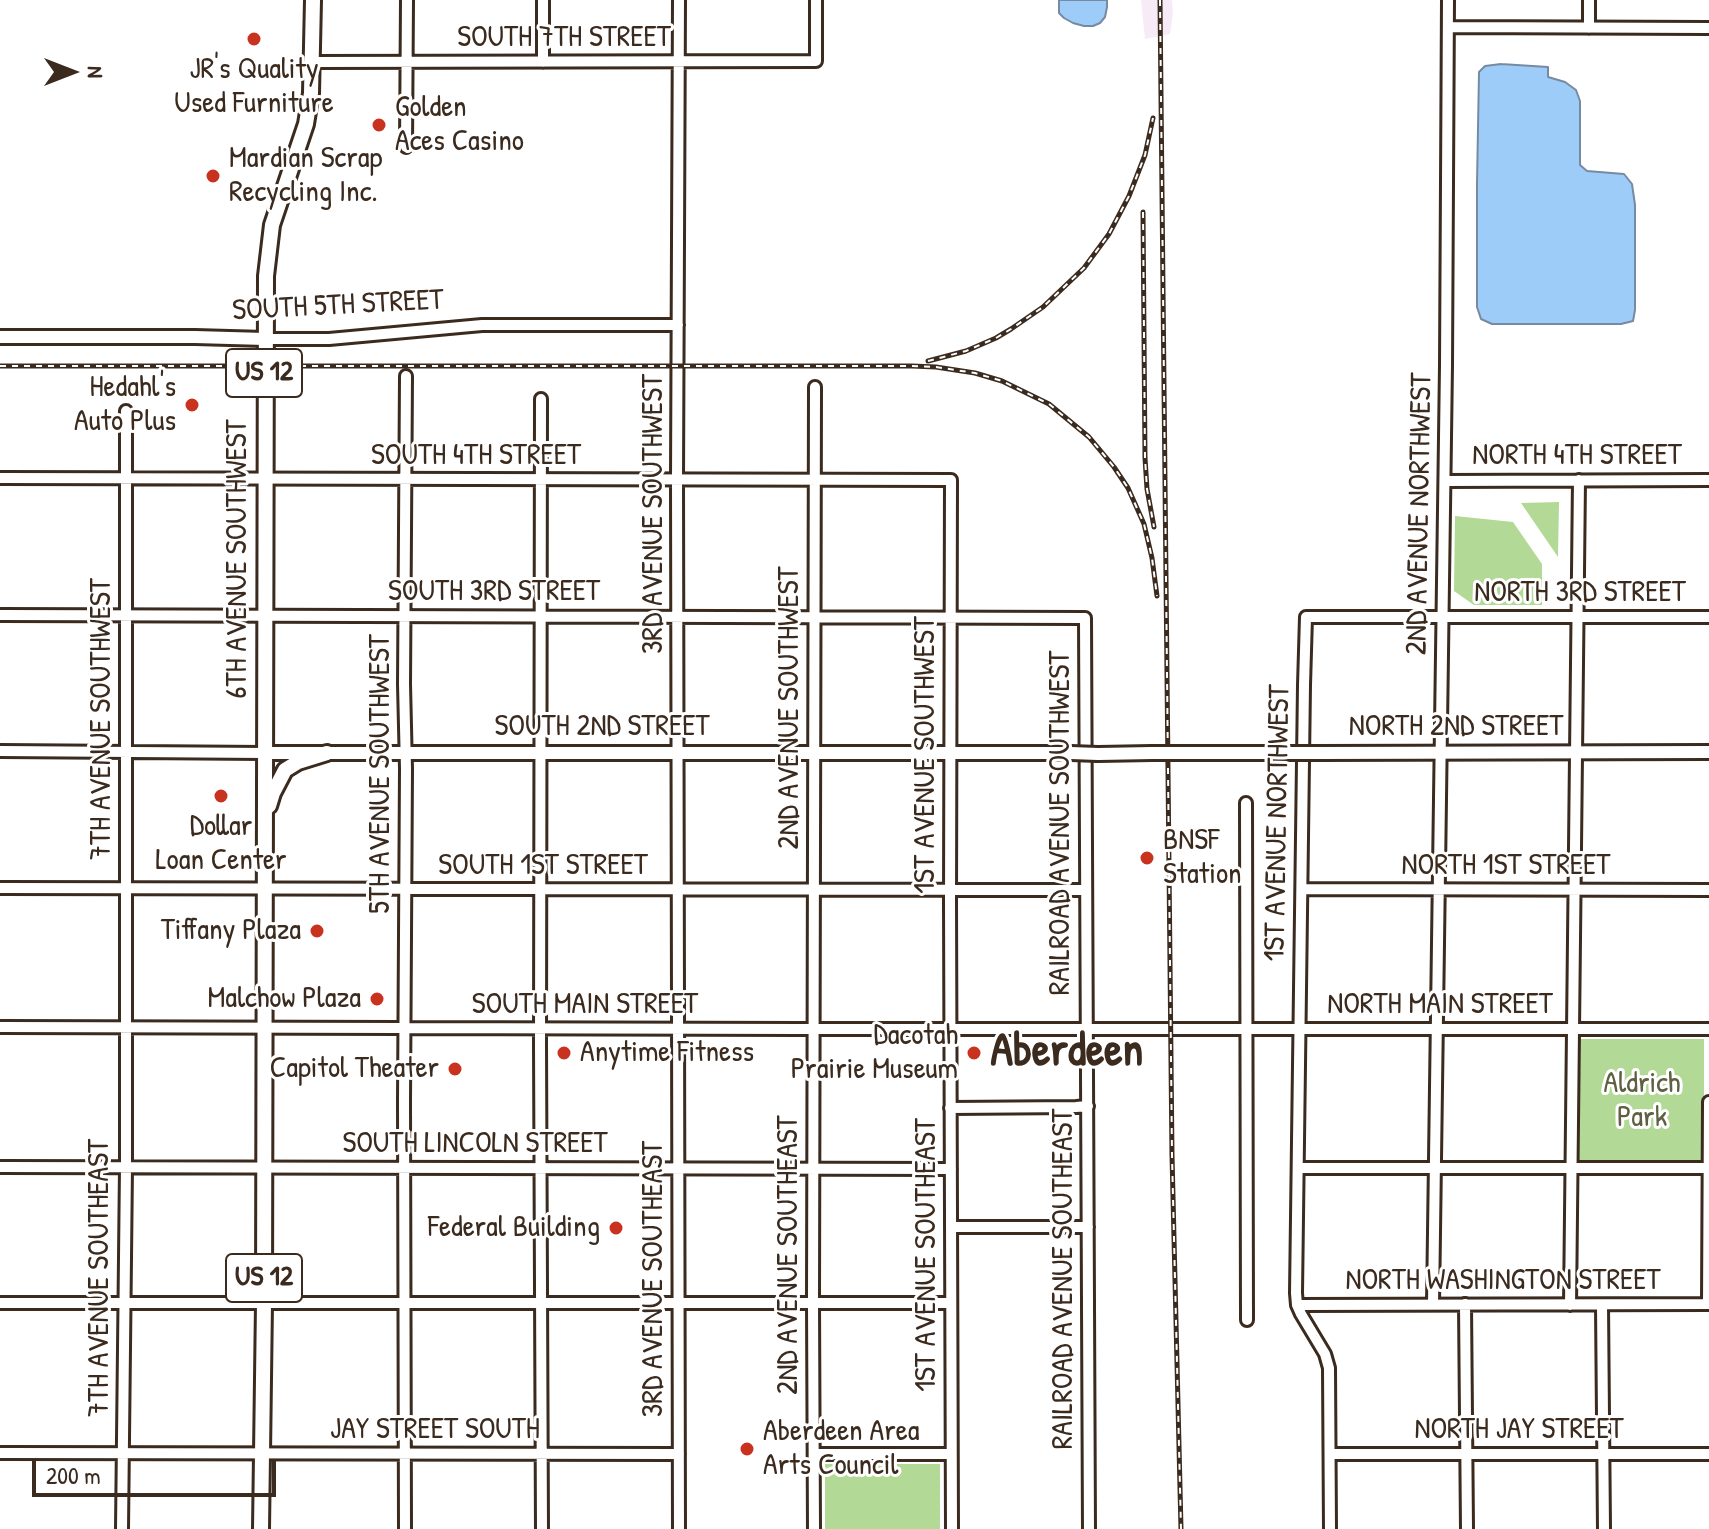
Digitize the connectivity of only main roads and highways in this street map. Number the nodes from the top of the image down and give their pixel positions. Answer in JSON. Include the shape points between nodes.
{"nodes":[{"id":1,"x":313,"y":0,"type":"edge"},
{"id":2,"x":0,"y":337,"type":"edge"},
{"id":3,"x":265,"y":339,"type":"junction"},
{"id":4,"x":1709,"y":752,"type":"edge"},
{"id":5,"x":265,"y":753,"type":"junction"},
{"id":6,"x":327,"y":753,"type":"junction"},
{"id":7,"x":1203,"y":753,"type":"joint"},
{"id":8,"x":264,"y":822,"type":"junction"},
{"id":9,"x":261,"y":1529,"type":"edge"}],
"edges":[{"from":1,"to":3,"type":"highway","name":"6TH AVENUE SOUTHWEST","number":"US 12","via":[[311,93],[269,241]]},
{"from":2,"to":3,"type":"main road","name":"SOUTH 5TH STREET"},
{"from":3,"to":5,"type":"highway","name":"6TH AVENUE SOUTHWEST","number":"US 12"},
{"from":4,"to":7,"type":"main road","name":"NORTH 2ND STREET","bridge":true},
{"from":5,"to":6,"type":"main road","name":"SOUTH 2ND STREET"},
{"from":5,"to":8,"type":"highway","name":"6TH AVENUE SOUTHWEST","number":"US 12"},
{"from":6,"to":7,"type":"main road","name":"SOUTH 2ND STREET","bridge":true},
{"from":6,"to":8,"type":"highway","via":[[285,770]]},
{"from":8,"to":9,"type":"highway","name":"6TH AVENUE SOUTHWEST","number":"US 12"}]}
